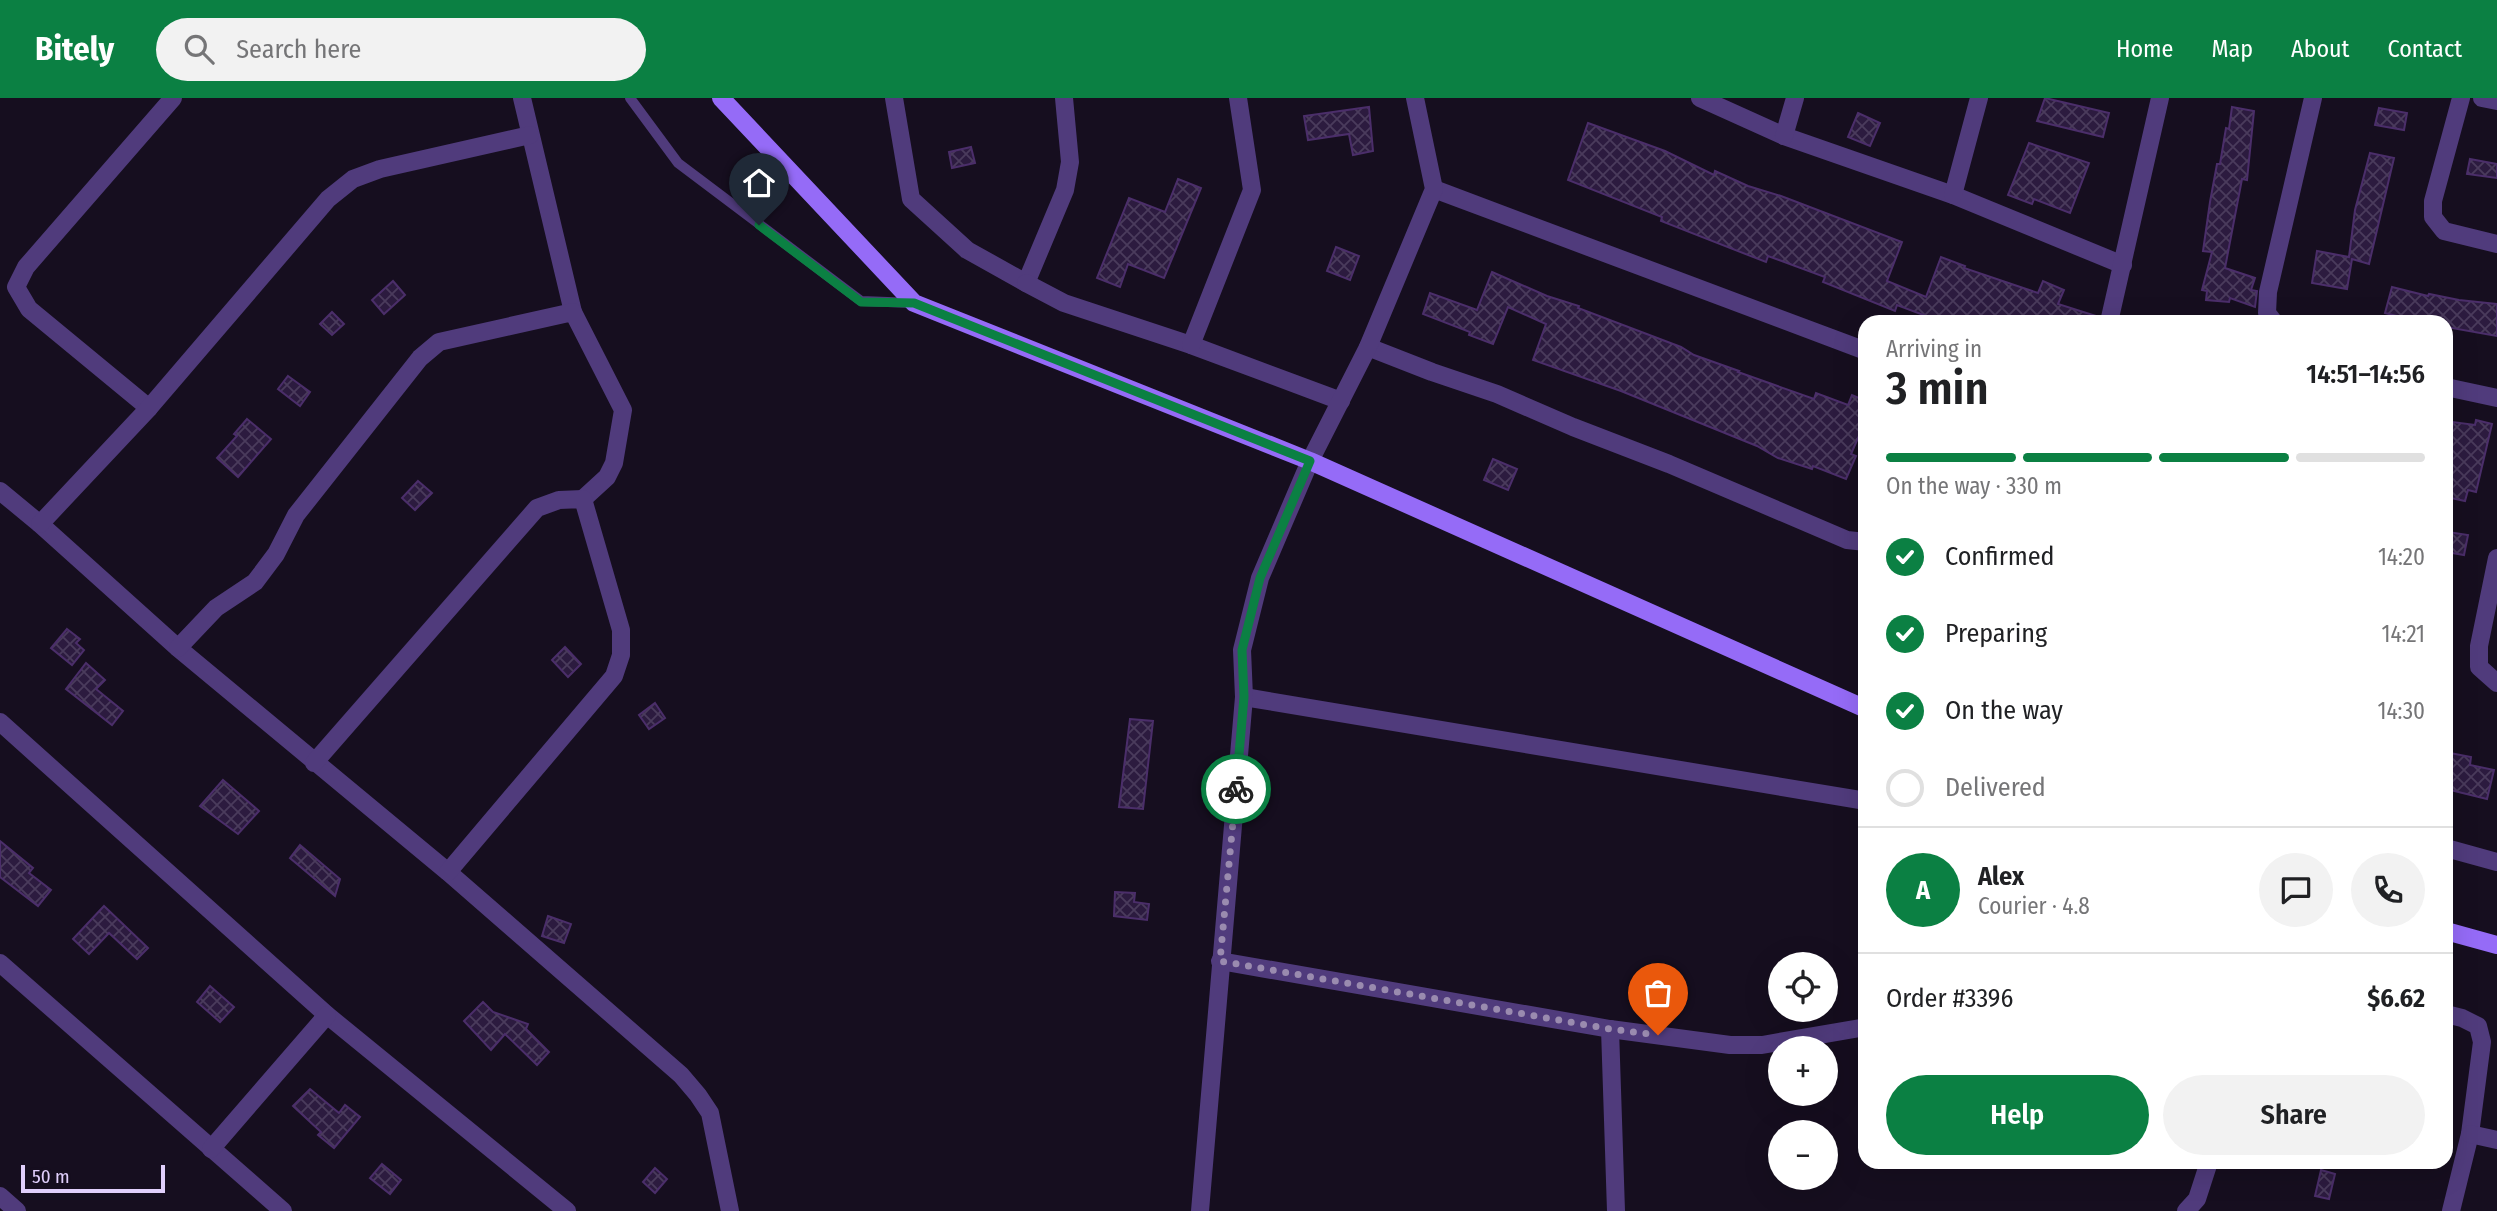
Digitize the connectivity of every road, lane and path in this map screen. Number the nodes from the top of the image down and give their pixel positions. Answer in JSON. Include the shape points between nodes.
{"nodes":[{"id":1,"x":173,"y":98,"type":"edge"},
{"id":2,"x":522,"y":98,"type":"edge"},
{"id":3,"x":630,"y":98,"type":"edge"},
{"id":4,"x":722,"y":98,"type":"edge"},
{"id":5,"x":894,"y":98,"type":"edge"},
{"id":6,"x":1064,"y":98,"type":"edge"},
{"id":7,"x":1238,"y":98,"type":"edge"},
{"id":8,"x":1415,"y":98,"type":"edge"},
{"id":9,"x":1700,"y":98,"type":"edge"},
{"id":10,"x":1795,"y":98,"type":"edge"},
{"id":11,"x":1979,"y":98,"type":"edge"},
{"id":12,"x":2160,"y":98,"type":"edge"},
{"id":13,"x":2314,"y":98,"type":"edge"},
{"id":14,"x":2461,"y":98,"type":"edge"},
{"id":15,"x":2482,"y":98,"type":"edge"},
{"id":16,"x":2497,"y":101,"type":"edge"},
{"id":17,"x":530,"y":135,"type":"junction"},
{"id":18,"x":1784,"y":136,"type":"junction"},
{"id":19,"x":1434,"y":189,"type":"junction"},
{"id":20,"x":1953,"y":195,"type":"junction"},
{"id":21,"x":2497,"y":244,"type":"edge"},
{"id":22,"x":2123,"y":265,"type":"junction"},
{"id":23,"x":1026,"y":283,"type":"junction"},
{"id":24,"x":914,"y":303,"type":"junction"},
{"id":25,"x":573,"y":312,"type":"junction"},
{"id":26,"x":2111,"y":315,"type":"edge"},
{"id":27,"x":2269,"y":315,"type":"edge"},
{"id":28,"x":1191,"y":345,"type":"junction"},
{"id":29,"x":1368,"y":347,"type":"junction"},
{"id":30,"x":1858,"y":348,"type":"edge"},
{"id":31,"x":2453,"y":389,"type":"edge"},
{"id":32,"x":2497,"y":398,"type":"edge"},
{"id":33,"x":1341,"y":401,"type":"junction"},
{"id":34,"x":149,"y":408,"type":"junction"},
{"id":35,"x":1310,"y":461,"type":"junction"},
{"id":36,"x":0,"y":491,"type":"edge"},
{"id":37,"x":583,"y":499,"type":"junction"},
{"id":38,"x":40,"y":524,"type":"junction"},
{"id":39,"x":1858,"y":541,"type":"edge"},
{"id":40,"x":2497,"y":558,"type":"edge"},
{"id":41,"x":178,"y":648,"type":"junction"},
{"id":42,"x":2497,"y":683,"type":"edge"},
{"id":43,"x":1244,"y":697,"type":"junction"},
{"id":44,"x":1858,"y":705,"type":"edge"},
{"id":45,"x":0,"y":722,"type":"edge"},
{"id":46,"x":314,"y":763,"type":"junction"},
{"id":47,"x":1858,"y":801,"type":"edge"},
{"id":48,"x":2453,"y":850,"type":"edge"},
{"id":49,"x":2497,"y":862,"type":"edge"},
{"id":50,"x":448,"y":872,"type":"junction"},
{"id":51,"x":2453,"y":933,"type":"edge"},
{"id":52,"x":2497,"y":945,"type":"edge"},
{"id":53,"x":1220,"y":961,"type":"junction"},
{"id":54,"x":0,"y":964,"type":"edge"},
{"id":55,"x":327,"y":1015,"type":"junction"},
{"id":56,"x":2453,"y":1016,"type":"edge"},
{"id":57,"x":1858,"y":1028,"type":"edge"},
{"id":58,"x":1610,"y":1029,"type":"junction"},
{"id":59,"x":2470,"y":1134,"type":"junction"},
{"id":60,"x":2497,"y":1140,"type":"edge"},
{"id":61,"x":211,"y":1149,"type":"junction"},
{"id":62,"x":2207,"y":1169,"type":"edge"},
{"id":63,"x":0,"y":1196,"type":"edge"},
{"id":64,"x":17,"y":1211,"type":"edge"},
{"id":65,"x":283,"y":1211,"type":"edge"},
{"id":66,"x":567,"y":1211,"type":"edge"},
{"id":67,"x":730,"y":1211,"type":"edge"},
{"id":68,"x":1200,"y":1211,"type":"edge"},
{"id":69,"x":1616,"y":1211,"type":"edge"},
{"id":70,"x":2186,"y":1211,"type":"edge"},
{"id":71,"x":2451,"y":1211,"type":"edge"}],
"edges":[{"from":1,"to":34,"type":"street","via":[[26,267],[16,287],[29,309]]},
{"from":2,"to":17,"type":"street"},
{"from":3,"to":24,"type":"lane","via":[[678,163],[861,302]]},
{"from":4,"to":24,"type":"street"},
{"from":5,"to":23,"type":"street","via":[[911,199],[967,250]]},
{"from":6,"to":23,"type":"street","via":[[1070,162],[1065,190]]},
{"from":7,"to":28,"type":"street","via":[[1252,190]]},
{"from":8,"to":19,"type":"street"},
{"from":9,"to":18,"type":"street"},
{"from":10,"to":18,"type":"street"},
{"from":11,"to":20,"type":"street"},
{"from":12,"to":22,"type":"street"},
{"from":13,"to":27,"type":"street","via":[[2268,292]]},
{"from":14,"to":21,"type":"street","via":[[2433,201],[2433,217],[2444,232]]},
{"from":15,"to":16,"type":"street"},
{"from":17,"to":25,"type":"street"},
{"from":17,"to":34,"type":"street","via":[[352,179],[328,199]]},
{"from":18,"to":20,"type":"street"},
{"from":19,"to":29,"type":"street"},
{"from":19,"to":30,"type":"street"},
{"from":20,"to":22,"type":"street"},
{"from":22,"to":26,"type":"street"},
{"from":23,"to":28,"type":"street","via":[[1064,303]]},
{"from":24,"to":35,"type":"street"},
{"from":25,"to":37,"type":"street","via":[[622,410],[614,463],[607,477]]},
{"from":25,"to":41,"type":"street","via":[[439,342],[420,358],[296,515],[255,582],[216,608]]},
{"from":28,"to":33,"type":"street"},
{"from":29,"to":33,"type":"street"},
{"from":29,"to":39,"type":"street","via":[[1497,394]]},
{"from":31,"to":32,"type":"street"},
{"from":33,"to":35,"type":"street"},
{"from":34,"to":38,"type":"street"},
{"from":35,"to":43,"type":"street","via":[[1260,578],[1242,650]]},
{"from":35,"to":44,"type":"street"},
{"from":36,"to":38,"type":"street"},
{"from":37,"to":46,"type":"street","via":[[559,500],[537,508]]},
{"from":37,"to":50,"type":"street","via":[[621,630],[621,655],[614,676]]},
{"from":38,"to":41,"type":"street"},
{"from":40,"to":42,"type":"street","via":[[2479,667]]},
{"from":41,"to":46,"type":"street"},
{"from":43,"to":47,"type":"street"},
{"from":43,"to":53,"type":"street"},
{"from":45,"to":55,"type":"street"},
{"from":46,"to":50,"type":"street"},
{"from":48,"to":49,"type":"street"},
{"from":50,"to":67,"type":"street","via":[[681,1075],[698,1095],[710,1113]]},
{"from":51,"to":52,"type":"street"},
{"from":53,"to":58,"type":"street"},
{"from":53,"to":68,"type":"street"},
{"from":54,"to":61,"type":"street"},
{"from":55,"to":61,"type":"street"},
{"from":55,"to":66,"type":"street"},
{"from":56,"to":59,"type":"street","via":[[2477,1026],[2482,1042]]},
{"from":57,"to":58,"type":"street","via":[[1762,1045]]},
{"from":58,"to":69,"type":"street"},
{"from":59,"to":60,"type":"street"},
{"from":59,"to":71,"type":"street"},
{"from":61,"to":65,"type":"street"},
{"from":62,"to":70,"type":"street","via":[[2197,1199]]},
{"from":63,"to":64,"type":"street"}]}
